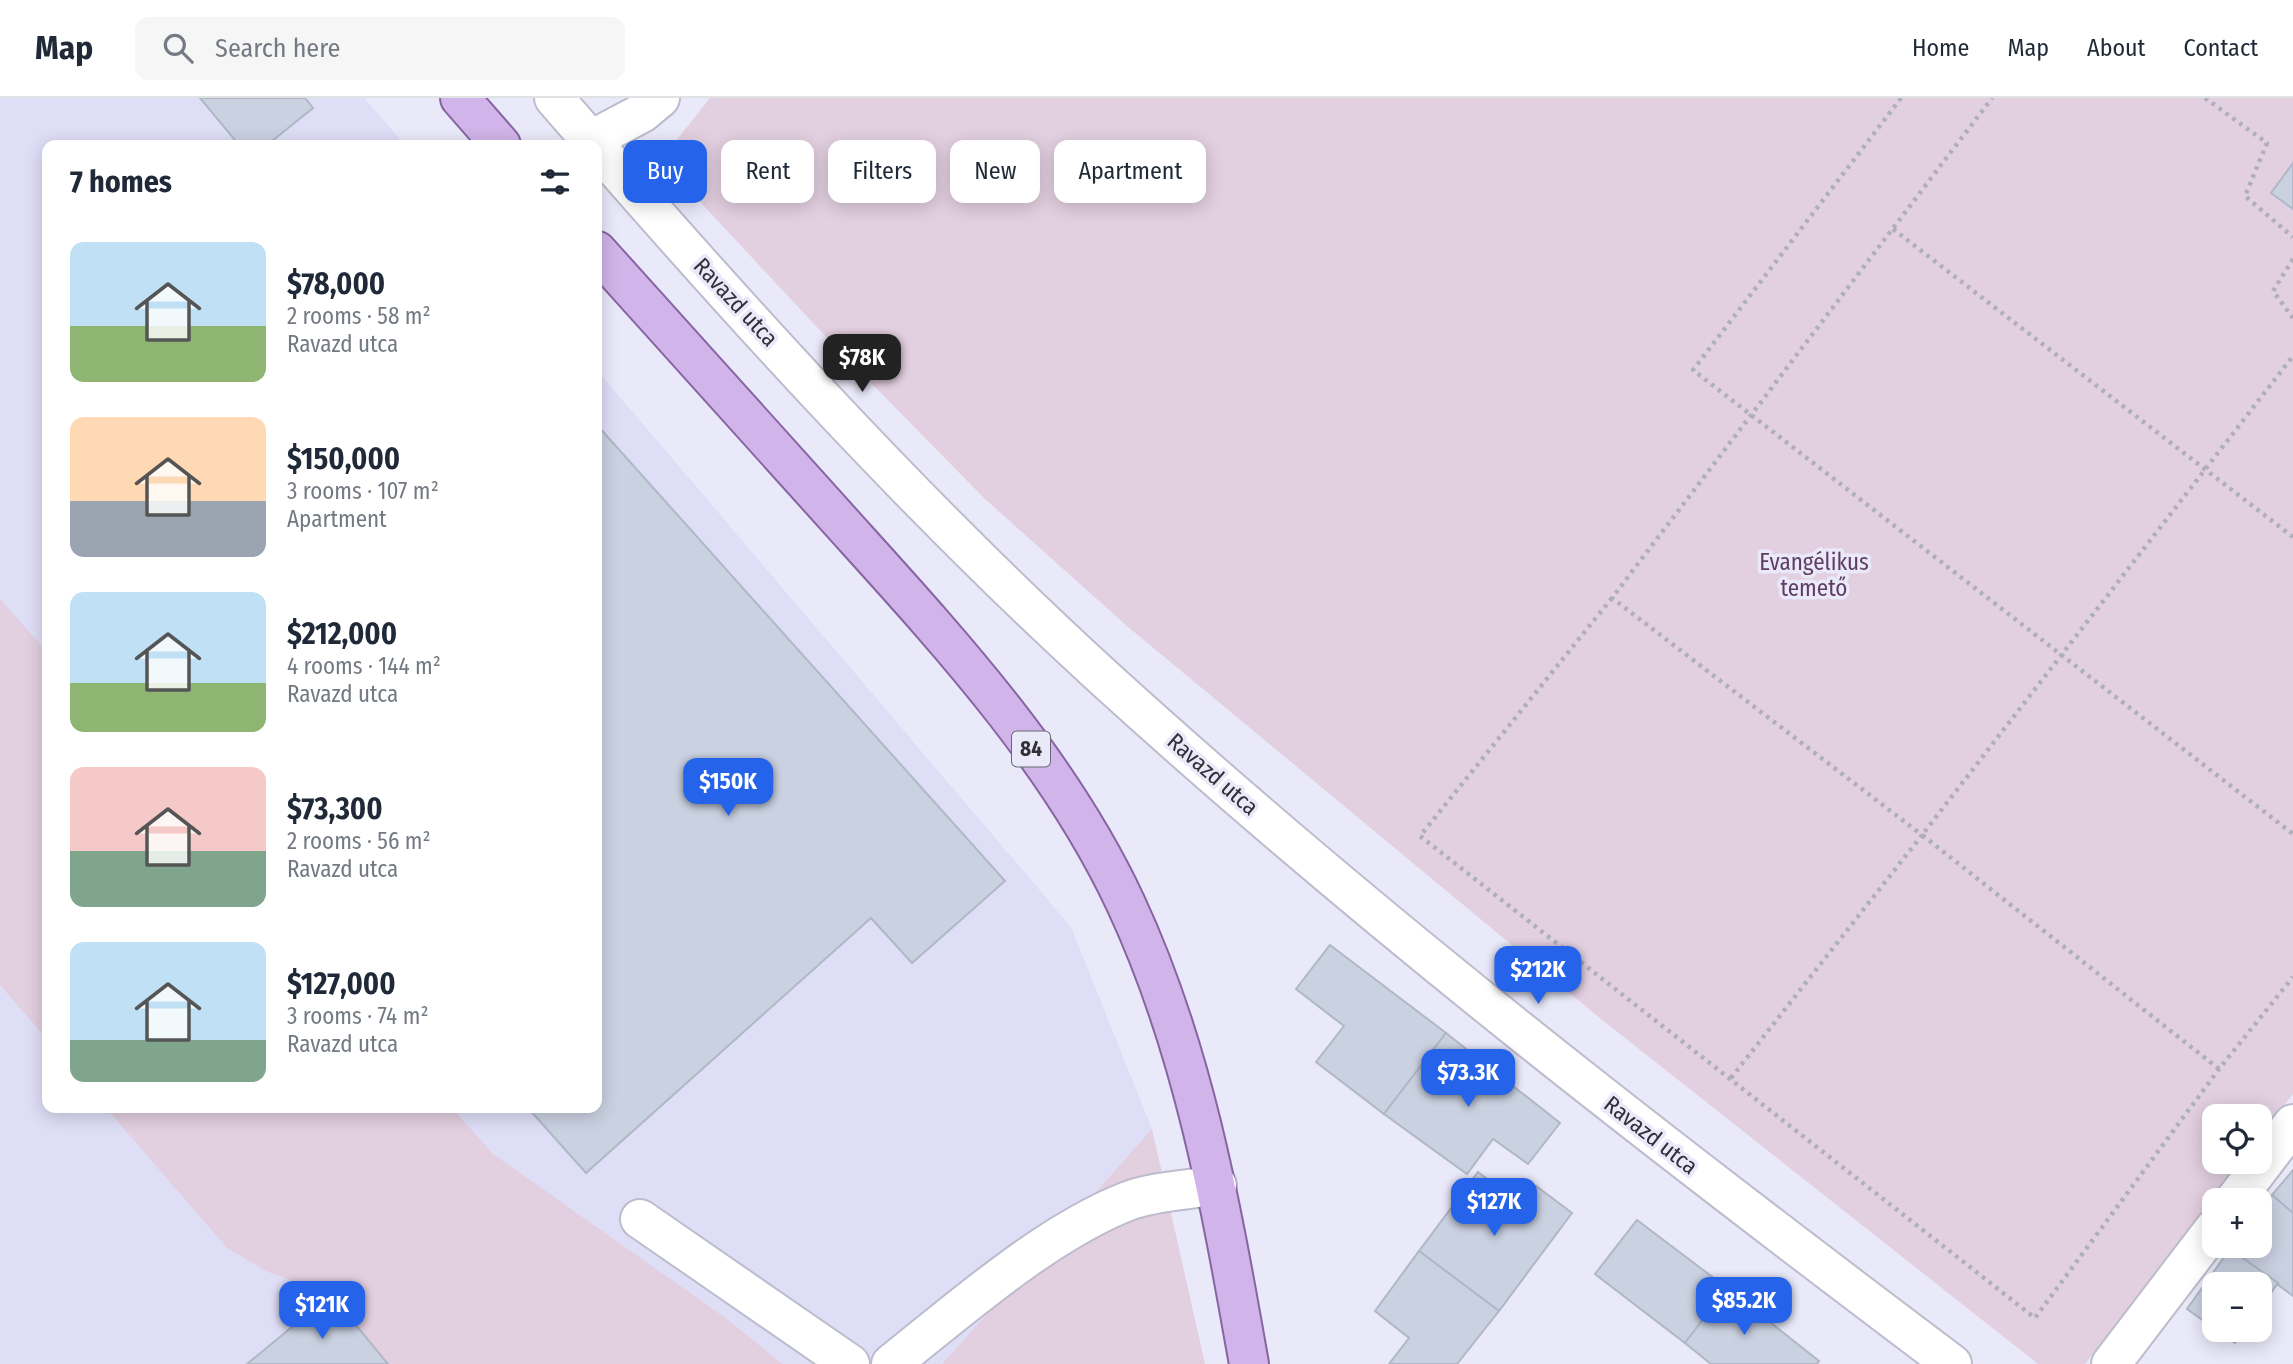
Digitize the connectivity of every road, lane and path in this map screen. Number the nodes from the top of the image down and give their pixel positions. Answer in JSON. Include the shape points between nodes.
{"nodes":[{"id":1,"x":460,"y":98,"type":"edge"},
{"id":2,"x":554,"y":98,"type":"edge"},
{"id":3,"x":660,"y":98,"type":"edge"},
{"id":4,"x":1901,"y":98,"type":"edge"},
{"id":5,"x":1992,"y":98,"type":"edge"},
{"id":6,"x":2205,"y":98,"type":"edge"},
{"id":7,"x":593,"y":139,"type":"joint"},
{"id":8,"x":497,"y":140,"type":"edge"},
{"id":9,"x":602,"y":150,"type":"edge"},
{"id":10,"x":1893,"y":229,"type":"junction"},
{"id":11,"x":2293,"y":237,"type":"edge"},
{"id":12,"x":602,"y":257,"type":"edge"},
{"id":13,"x":2293,"y":259,"type":"edge"},
{"id":14,"x":2293,"y":318,"type":"edge"},
{"id":15,"x":2293,"y":356,"type":"edge"},
{"id":16,"x":1753,"y":413,"type":"junction"},
{"id":17,"x":2206,"y":468,"type":"junction"},
{"id":18,"x":2293,"y":537,"type":"edge"},
{"id":19,"x":1612,"y":597,"type":"junction"},
{"id":20,"x":2063,"y":653,"type":"junction"},
{"id":21,"x":2293,"y":834,"type":"edge"},
{"id":22,"x":1922,"y":835,"type":"junction"},
{"id":23,"x":2293,"y":977,"type":"edge"},
{"id":24,"x":2219,"y":1069,"type":"junction"},
{"id":25,"x":1731,"y":1078,"type":"junction"},
{"id":26,"x":2293,"y":1124,"type":"edge"},
{"id":27,"x":1217,"y":1185,"type":"junction"},
{"id":28,"x":2244,"y":1188,"type":"edge"},
{"id":29,"x":640,"y":1219,"type":"dead end"},
{"id":30,"x":2202,"y":1245,"type":"edge"},
{"id":31,"x":850,"y":1364,"type":"edge"},
{"id":32,"x":891,"y":1364,"type":"edge"},
{"id":33,"x":1249,"y":1364,"type":"edge"},
{"id":34,"x":1952,"y":1364,"type":"edge"},
{"id":35,"x":2112,"y":1364,"type":"edge"}],
"edges":[{"from":1,"to":8,"type":"main road"},
{"from":2,"to":7,"type":"street","name":"Ravazd utca"},
{"from":3,"to":7,"type":"street"},
{"from":4,"to":16,"type":"path","via":[[1693,369]]},
{"from":5,"to":10,"type":"path"},
{"from":6,"to":11,"type":"path","via":[[2267,144],[2245,196]]},
{"from":9,"to":34,"type":"street","name":"Ravazd utca","via":[[719,286],[944,525],[1101,676],[1299,849],[1668,1150]]},
{"from":10,"to":16,"type":"path"},
{"from":10,"to":17,"type":"path"},
{"from":12,"to":27,"type":"main road","number":"84","via":[[929,620],[1070,803],[1125,902],[1170,1007]]},
{"from":13,"to":14,"type":"path","via":[[2273,291]]},
{"from":15,"to":17,"type":"path"},
{"from":16,"to":19,"type":"path"},
{"from":16,"to":20,"type":"path"},
{"from":17,"to":18,"type":"path"},
{"from":17,"to":20,"type":"path"},
{"from":19,"to":22,"type":"path"},
{"from":19,"to":25,"type":"path","via":[[1420,836]]},
{"from":20,"to":21,"type":"path"},
{"from":20,"to":22,"type":"path"},
{"from":22,"to":24,"type":"path"},
{"from":22,"to":25,"type":"path"},
{"from":23,"to":24,"type":"path"},
{"from":24,"to":25,"type":"path","via":[[2035,1318]]},
{"from":26,"to":28,"type":"street"},
{"from":27,"to":32,"type":"street","via":[[1131,1200],[1090,1218],[994,1282]]},
{"from":27,"to":33,"type":"main road","number":"84"},
{"from":29,"to":31,"type":"street"},
{"from":30,"to":35,"type":"street"}]}
